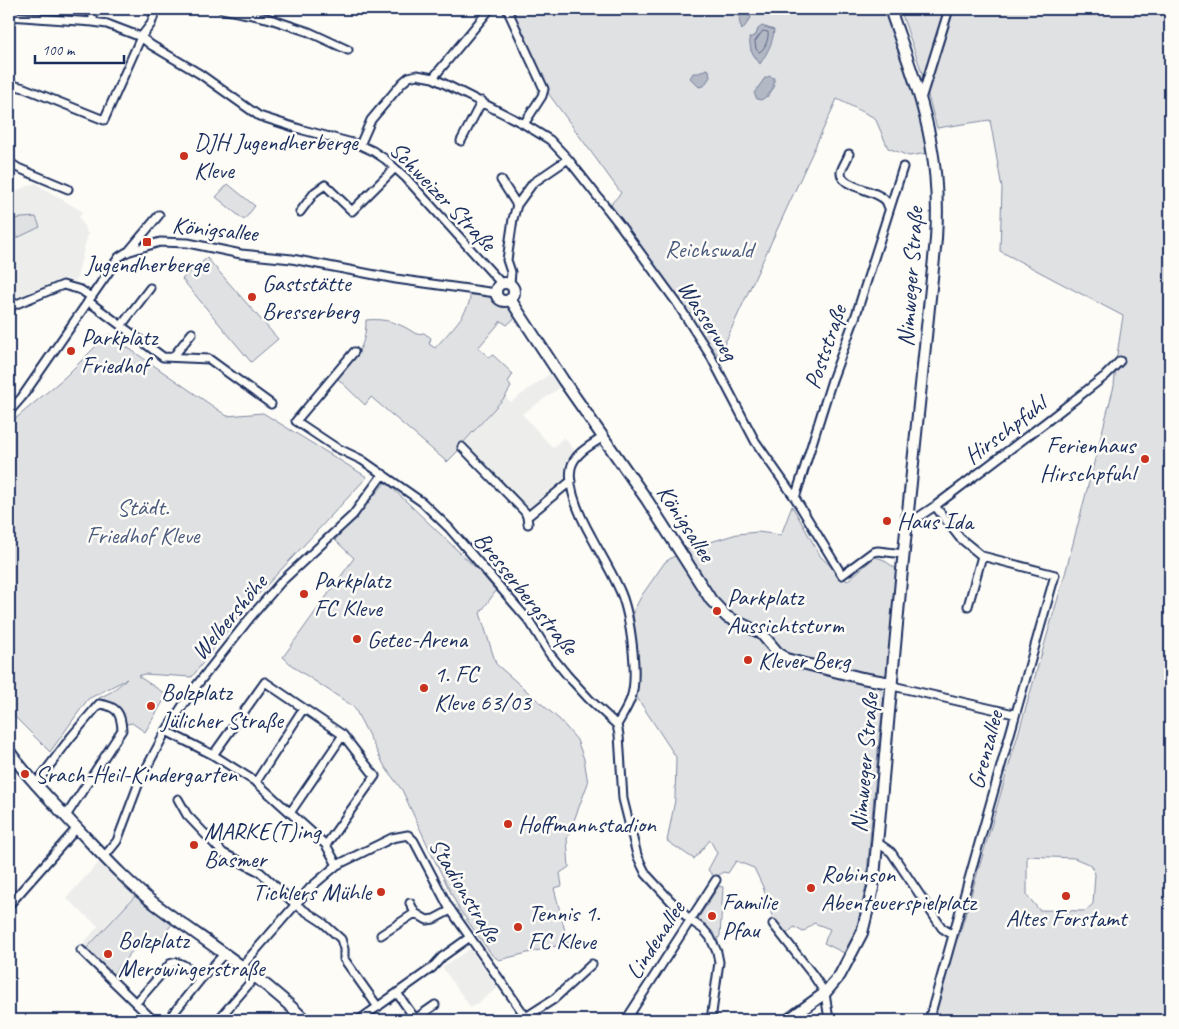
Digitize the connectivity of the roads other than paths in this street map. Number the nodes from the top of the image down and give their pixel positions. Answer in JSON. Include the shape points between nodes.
{"nodes":[{"id":1,"x":88,"y":9,"type":"edge"},
{"id":2,"x":156,"y":9,"type":"edge"},
{"id":3,"x":222,"y":9,"type":"edge"},
{"id":4,"x":490,"y":9,"type":"edge"},
{"id":5,"x":507,"y":9,"type":"edge"},
{"id":6,"x":890,"y":9,"type":"edge"},
{"id":7,"x":949,"y":9,"type":"edge"},
{"id":8,"x":9,"y":16,"type":"edge"},
{"id":9,"x":93,"y":22,"type":"junction"},
{"id":10,"x":141,"y":37,"type":"junction"},
{"id":11,"x":348,"y":50,"type":"dead end"},
{"id":12,"x":433,"y":78,"type":"junction"},
{"id":13,"x":9,"y":84,"type":"edge"},
{"id":14,"x":921,"y":101,"type":"junction"},
{"id":15,"x":482,"y":102,"type":"junction"},
{"id":16,"x":524,"y":124,"type":"junction"},
{"id":17,"x":460,"y":141,"type":"dead end"},
{"id":18,"x":360,"y":145,"type":"junction"},
{"id":19,"x":849,"y":154,"type":"dead end"},
{"id":20,"x":568,"y":159,"type":"junction"},
{"id":21,"x":9,"y":162,"type":"edge"},
{"id":22,"x":903,"y":166,"type":"dead end"},
{"id":23,"x":395,"y":168,"type":"junction"},
{"id":24,"x":501,"y":180,"type":"dead end"},
{"id":25,"x":68,"y":189,"type":"dead end"},
{"id":26,"x":517,"y":205,"type":"junction"},
{"id":27,"x":889,"y":208,"type":"junction"},
{"id":28,"x":300,"y":212,"type":"dead end"},
{"id":29,"x":159,"y":215,"type":"dead end"},
{"id":30,"x":127,"y":252,"type":"junction"},
{"id":31,"x":502,"y":287,"type":"junction"},
{"id":32,"x":150,"y":288,"type":"dead end"},
{"id":33,"x":90,"y":299,"type":"junction"},
{"id":34,"x":510,"y":299,"type":"junction"},
{"id":35,"x":9,"y":307,"type":"edge"},
{"id":36,"x":121,"y":326,"type":"junction"},
{"id":37,"x":192,"y":333,"type":"dead end"},
{"id":38,"x":354,"y":352,"type":"dead end"},
{"id":39,"x":173,"y":357,"type":"junction"},
{"id":40,"x":1120,"y":361,"type":"dead end"},
{"id":41,"x":12,"y":404,"type":"edge"},
{"id":42,"x":271,"y":404,"type":"dead end"},
{"id":43,"x":9,"y":412,"type":"edge"},
{"id":44,"x":603,"y":437,"type":"junction"},
{"id":45,"x":462,"y":447,"type":"dead end"},
{"id":46,"x":383,"y":474,"type":"junction"},
{"id":47,"x":571,"y":481,"type":"junction"},
{"id":48,"x":794,"y":498,"type":"junction"},
{"id":49,"x":935,"y":506,"type":"junction"},
{"id":50,"x":907,"y":520,"type":"junction"},
{"id":51,"x":904,"y":554,"type":"junction"},
{"id":52,"x":982,"y":556,"type":"junction"},
{"id":53,"x":968,"y":606,"type":"dead end"},
{"id":54,"x":891,"y":683,"type":"junction"},
{"id":55,"x":303,"y":709,"type":"junction"},
{"id":56,"x":1014,"y":714,"type":"junction"},
{"id":57,"x":617,"y":725,"type":"junction"},
{"id":58,"x":166,"y":732,"type":"junction"},
{"id":59,"x":343,"y":735,"type":"junction"},
{"id":60,"x":9,"y":751,"type":"edge"},
{"id":61,"x":213,"y":756,"type":"junction"},
{"id":62,"x":256,"y":782,"type":"junction"},
{"id":63,"x":35,"y":785,"type":"junction"},
{"id":64,"x":178,"y":799,"type":"dead end"},
{"id":65,"x":290,"y":813,"type":"junction"},
{"id":66,"x":66,"y":816,"type":"junction"},
{"id":67,"x":77,"y":828,"type":"junction"},
{"id":68,"x":878,"y":843,"type":"junction"},
{"id":69,"x":326,"y":845,"type":"junction"},
{"id":70,"x":104,"y":857,"type":"junction"},
{"id":71,"x":336,"y":865,"type":"junction"},
{"id":72,"x":716,"y":880,"type":"dead end"},
{"id":73,"x":410,"y":903,"type":"dead end"},
{"id":74,"x":9,"y":905,"type":"edge"},
{"id":75,"x":296,"y":905,"type":"junction"},
{"id":76,"x":451,"y":910,"type":"junction"},
{"id":77,"x":415,"y":913,"type":"junction"},
{"id":78,"x":690,"y":920,"type":"junction"},
{"id":79,"x":773,"y":924,"type":"dead end"},
{"id":80,"x":381,"y":935,"type":"dead end"},
{"id":81,"x":470,"y":936,"type":"junction"},
{"id":82,"x":953,"y":936,"type":"junction"},
{"id":83,"x":80,"y":950,"type":"dead end"},
{"id":84,"x":224,"y":954,"type":"junction"},
{"id":85,"x":592,"y":964,"type":"dead end"},
{"id":86,"x":242,"y":966,"type":"junction"},
{"id":87,"x":255,"y":977,"type":"junction"},
{"id":88,"x":200,"y":980,"type":"junction"},
{"id":89,"x":397,"y":993,"type":"junction"},
{"id":90,"x":825,"y":994,"type":"junction"},
{"id":91,"x":136,"y":1003,"type":"junction"},
{"id":92,"x":436,"y":1005,"type":"dead end"},
{"id":93,"x":378,"y":1007,"type":"junction"},
{"id":94,"x":527,"y":1019,"type":"edge"},
{"id":95,"x":153,"y":1020,"type":"edge"},
{"id":96,"x":168,"y":1020,"type":"edge"},
{"id":97,"x":218,"y":1020,"type":"edge"},
{"id":98,"x":305,"y":1020,"type":"edge"},
{"id":99,"x":359,"y":1020,"type":"edge"},
{"id":100,"x":415,"y":1020,"type":"edge"},
{"id":101,"x":626,"y":1020,"type":"edge"},
{"id":102,"x":711,"y":1020,"type":"edge"},
{"id":103,"x":788,"y":1020,"type":"edge"},
{"id":104,"x":829,"y":1020,"type":"edge"},
{"id":105,"x":929,"y":1020,"type":"edge"}],
"edges":[{"from":1,"to":9,"type":"street"},
{"from":2,"to":10,"type":"street","via":[[151,24]]},
{"from":3,"to":11,"type":"street","via":[[276,20]]},
{"from":4,"to":12,"type":"street"},
{"from":5,"to":16,"type":"street","via":[[544,90]]},
{"from":6,"to":14,"type":"main road","name":"Nimweger Straße"},
{"from":7,"to":14,"type":"street"},
{"from":8,"to":9,"type":"street","name":"Schweizer Straße"},
{"from":9,"to":10,"type":"street","name":"Schweizer Straße"},
{"from":10,"to":13,"type":"street","via":[[104,120]]},
{"from":10,"to":18,"type":"street","name":"Schweizer Straße","via":[[260,116]]},
{"from":12,"to":15,"type":"street","name":"Wasserweg"},
{"from":12,"to":18,"type":"street","via":[[417,75],[402,83],[371,120]]},
{"from":14,"to":50,"type":"main road","name":"Nimweger Straße","via":[[933,156],[938,209]]},
{"from":15,"to":16,"type":"street","name":"Wasserweg"},
{"from":15,"to":17,"type":"street"},
{"from":16,"to":20,"type":"street","name":"Wasserweg","via":[[550,140]]},
{"from":18,"to":23,"type":"street","name":"Schweizer Straße"},
{"from":19,"to":27,"type":"street","via":[[841,172],[842,178],[848,184],[886,200]]},
{"from":20,"to":26,"type":"street","via":[[533,182]]},
{"from":20,"to":48,"type":"street","name":"Wasserweg","via":[[677,303],[710,355],[755,442]]},
{"from":21,"to":25,"type":"street"},
{"from":22,"to":27,"type":"street","name":"Poststraße"},
{"from":23,"to":28,"type":"street","via":[[352,211],[325,185],[315,192]]},
{"from":23,"to":31,"type":"street","name":"Schweizer Straße"},
{"from":24,"to":26,"type":"street"},
{"from":26,"to":31,"type":"street","via":[[507,260],[511,272]]},
{"from":27,"to":48,"type":"street","name":"Poststraße"},
{"from":29,"to":30,"type":"street"},
{"from":30,"to":31,"type":"street","name":"Königsallee","via":[[160,242],[188,242],[241,254],[292,259],[396,279]]},
{"from":30,"to":33,"type":"street","name":"Königsallee","via":[[112,266]]},
{"from":31,"to":34,"type":"main road","via":[[514,291]]},
{"from":31,"to":34,"type":"main road","name":"Königsallee","via":[[500,299]]},
{"from":32,"to":36,"type":"street"},
{"from":33,"to":35,"type":"street","via":[[81,290],[63,285]]},
{"from":33,"to":36,"type":"street"},
{"from":33,"to":41,"type":"street","name":"Königsallee"},
{"from":34,"to":44,"type":"main road","name":"Königsallee"},
{"from":36,"to":39,"type":"street","via":[[163,357]]},
{"from":37,"to":39,"type":"street"},
{"from":38,"to":46,"type":"street","name":"Bresserbergstraße","via":[[296,421]]},
{"from":39,"to":42,"type":"street","via":[[209,359]]},
{"from":40,"to":49,"type":"street","name":"Hirschpfuhl","via":[[1105,376]]},
{"from":41,"to":43,"type":"street","name":"Königsallee"},
{"from":44,"to":47,"type":"street","via":[[575,459],[571,467]]},
{"from":44,"to":54,"type":"main road","name":"Königsallee","via":[[715,605],[727,617],[761,633],[786,659]]},
{"from":45,"to":47,"type":"street","via":[[525,512],[528,521]]},
{"from":46,"to":57,"type":"street","name":"Bresserbergstraße","via":[[422,502],[449,528],[530,622],[567,675]]},
{"from":46,"to":58,"type":"street","name":"Welbershöhe","via":[[353,515],[282,582],[249,619],[193,690]]},
{"from":47,"to":57,"type":"street","via":[[579,514],[621,594],[627,614],[634,683],[631,698]]},
{"from":48,"to":51,"type":"street","name":"Wasserweg","via":[[842,575],[873,552]]},
{"from":49,"to":50,"type":"street","name":"Hirschpfuhl","via":[[917,518]]},
{"from":49,"to":52,"type":"street","via":[[960,538]]},
{"from":50,"to":51,"type":"main road","name":"Nimweger Straße"},
{"from":51,"to":54,"type":"main road","name":"Nimweger Straße"},
{"from":52,"to":53,"type":"street"},
{"from":52,"to":56,"type":"street","name":"Grenzallee","via":[[1054,574]]},
{"from":54,"to":56,"type":"street"},
{"from":54,"to":68,"type":"main road","name":"Nimweger Straße"},
{"from":55,"to":59,"type":"street"},
{"from":55,"to":61,"type":"street","via":[[265,682]]},
{"from":55,"to":62,"type":"street"},
{"from":56,"to":82,"type":"street","name":"Grenzallee"},
{"from":57,"to":78,"type":"street","via":[[624,799],[637,855],[646,874]]},
{"from":58,"to":61,"type":"street"},
{"from":58,"to":70,"type":"street","name":"Welbershöhe","via":[[140,780],[118,841]]},
{"from":59,"to":65,"type":"street"},
{"from":59,"to":69,"type":"street","via":[[375,776]]},
{"from":60,"to":63,"type":"main road"},
{"from":61,"to":62,"type":"street"},
{"from":62,"to":65,"type":"street"},
{"from":63,"to":66,"type":"main road"},
{"from":63,"to":66,"type":"street","via":[[99,704],[117,711],[121,716],[122,730]]},
{"from":64,"to":75,"type":"street","via":[[187,815],[223,853],[260,872]]},
{"from":65,"to":69,"type":"street"},
{"from":66,"to":67,"type":"main road"},
{"from":67,"to":70,"type":"main road"},
{"from":67,"to":74,"type":"street"},
{"from":68,"to":82,"type":"street","via":[[891,852],[942,928]]},
{"from":68,"to":90,"type":"main road","name":"Nimweger Straße","via":[[873,888],[862,933],[840,975]]},
{"from":69,"to":71,"type":"street"},
{"from":70,"to":84,"type":"main road","via":[[155,903]]},
{"from":71,"to":75,"type":"street","name":"Stadionstraße"},
{"from":71,"to":76,"type":"street","name":"Stadionstraße","via":[[392,838],[408,835]]},
{"from":72,"to":78,"type":"street","name":"Lindenallee"},
{"from":73,"to":77,"type":"street"},
{"from":75,"to":86,"type":"street","name":"Stadionstraße"},
{"from":75,"to":93,"type":"street","via":[[341,939],[344,959]]},
{"from":76,"to":77,"type":"street","via":[[427,920]]},
{"from":76,"to":81,"type":"street","name":"Stadionstraße"},
{"from":77,"to":80,"type":"street"},
{"from":78,"to":101,"type":"street","name":"Lindenallee"},
{"from":78,"to":102,"type":"street","via":[[707,933],[717,952],[719,962]]},
{"from":79,"to":90,"type":"street"},
{"from":81,"to":89,"type":"street"},
{"from":81,"to":94,"type":"street","name":"Stadionstraße"},
{"from":82,"to":105,"type":"street","name":"Grenzallee"},
{"from":83,"to":91,"type":"street"},
{"from":84,"to":86,"type":"main road"},
{"from":84,"to":88,"type":"street"},
{"from":85,"to":94,"type":"street"},
{"from":86,"to":87,"type":"main road"},
{"from":87,"to":97,"type":"street"},
{"from":87,"to":98,"type":"main road"},
{"from":88,"to":91,"type":"street","via":[[175,962]]},
{"from":88,"to":96,"type":"street"},
{"from":89,"to":93,"type":"street"},
{"from":89,"to":100,"type":"street"},
{"from":90,"to":103,"type":"main road","name":"Nimweger Straße"},
{"from":90,"to":104,"type":"street"},
{"from":91,"to":95,"type":"street"},
{"from":92,"to":100,"type":"street"},
{"from":93,"to":99,"type":"street"}]}
